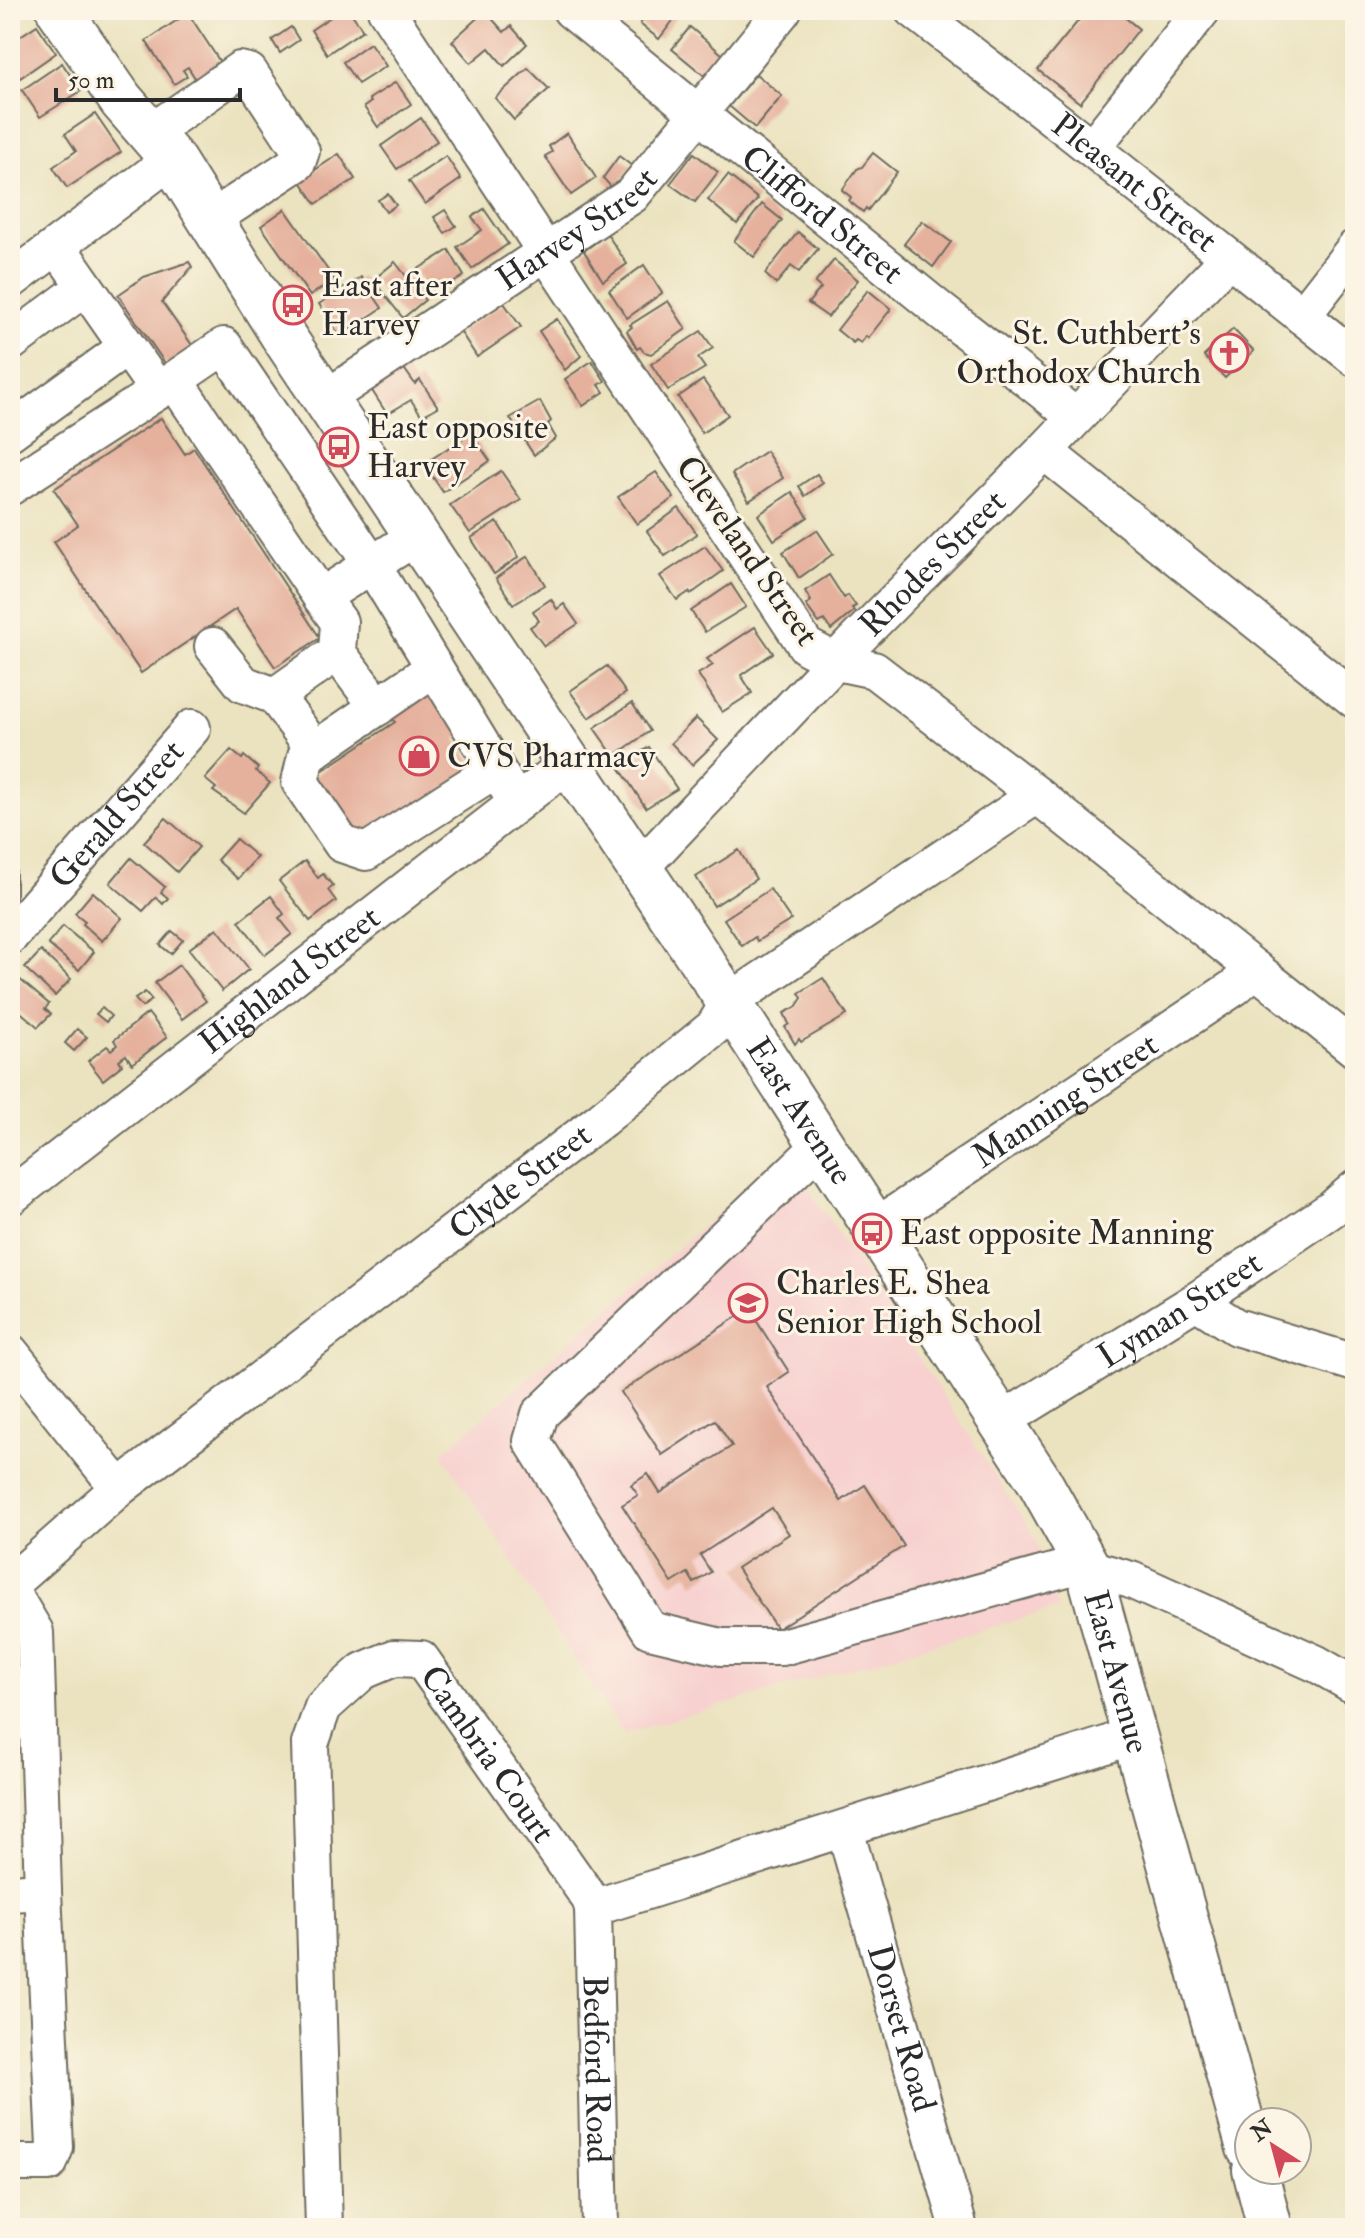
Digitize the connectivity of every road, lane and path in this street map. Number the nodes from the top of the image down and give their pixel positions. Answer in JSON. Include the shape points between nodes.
{"nodes":[{"id":1,"x":59,"y":10,"type":"edge"},
{"id":2,"x":93,"y":10,"type":"edge"},
{"id":3,"x":386,"y":10,"type":"edge"},
{"id":4,"x":571,"y":10,"type":"edge"},
{"id":5,"x":783,"y":10,"type":"edge"},
{"id":6,"x":914,"y":10,"type":"edge"},
{"id":7,"x":1202,"y":10,"type":"edge"},
{"id":8,"x":697,"y":113,"type":"junction"},
{"id":9,"x":165,"y":143,"type":"junction"},
{"id":10,"x":1092,"y":148,"type":"junction"},
{"id":11,"x":210,"y":220,"type":"junction"},
{"id":12,"x":57,"y":246,"type":"junction"},
{"id":13,"x":1355,"y":248,"type":"edge"},
{"id":14,"x":546,"y":253,"type":"junction"},
{"id":15,"x":1229,"y":258,"type":"junction"},
{"id":16,"x":10,"y":281,"type":"edge"},
{"id":17,"x":85,"y":287,"type":"junction"},
{"id":18,"x":1302,"y":316,"type":"junction"},
{"id":19,"x":10,"y":343,"type":"edge"},
{"id":20,"x":127,"y":347,"type":"junction"},
{"id":21,"x":1355,"y":358,"type":"edge"},
{"id":22,"x":166,"y":386,"type":"junction"},
{"id":23,"x":325,"y":399,"type":"junction"},
{"id":24,"x":1076,"y":417,"type":"junction"},
{"id":25,"x":10,"y":432,"type":"edge"},
{"id":26,"x":1044,"y":451,"type":"junction"},
{"id":27,"x":10,"y":487,"type":"edge"},
{"id":28,"x":417,"y":536,"type":"junction"},
{"id":29,"x":372,"y":565,"type":"junction"},
{"id":30,"x":321,"y":597,"type":"junction"},
{"id":31,"x":213,"y":646,"type":"dead end"},
{"id":32,"x":337,"y":652,"type":"junction"},
{"id":33,"x":836,"y":662,"type":"junction"},
{"id":34,"x":434,"y":668,"type":"junction"},
{"id":35,"x":275,"y":696,"type":"junction"},
{"id":36,"x":1355,"y":700,"type":"edge"},
{"id":37,"x":378,"y":707,"type":"junction"},
{"id":38,"x":192,"y":728,"type":"dead end"},
{"id":39,"x":315,"y":750,"type":"junction"},
{"id":40,"x":570,"y":762,"type":"junction"},
{"id":41,"x":496,"y":769,"type":"junction"},
{"id":42,"x":1037,"y":795,"type":"junction"},
{"id":43,"x":517,"y":803,"type":"junction"},
{"id":44,"x":639,"y":869,"type":"junction"},
{"id":45,"x":10,"y":936,"type":"edge"},
{"id":46,"x":1255,"y":969,"type":"junction"},
{"id":47,"x":729,"y":1002,"type":"junction"},
{"id":48,"x":1355,"y":1049,"type":"edge"},
{"id":49,"x":821,"y":1145,"type":"junction"},
{"id":50,"x":1355,"y":1189,"type":"edge"},
{"id":51,"x":10,"y":1197,"type":"edge"},
{"id":52,"x":874,"y":1228,"type":"junction"},
{"id":53,"x":1196,"y":1301,"type":"junction"},
{"id":54,"x":10,"y":1352,"type":"edge"},
{"id":55,"x":1355,"y":1363,"type":"edge"},
{"id":56,"x":1000,"y":1422,"type":"junction"},
{"id":57,"x":119,"y":1488,"type":"junction"},
{"id":58,"x":1087,"y":1565,"type":"junction"},
{"id":59,"x":10,"y":1584,"type":"edge"},
{"id":60,"x":10,"y":1590,"type":"edge"},
{"id":61,"x":1355,"y":1686,"type":"edge"},
{"id":62,"x":1132,"y":1733,"type":"junction"},
{"id":63,"x":845,"y":1830,"type":"junction"},
{"id":64,"x":27,"y":1892,"type":"edge"},
{"id":65,"x":593,"y":1908,"type":"junction"},
{"id":66,"x":1237,"y":2106,"type":"edge"},
{"id":67,"x":10,"y":2163,"type":"edge"},
{"id":68,"x":1259,"y":2186,"type":"edge"},
{"id":69,"x":324,"y":2228,"type":"edge"},
{"id":70,"x":600,"y":2228,"type":"edge"},
{"id":71,"x":959,"y":2228,"type":"edge"},
{"id":72,"x":1270,"y":2228,"type":"edge"}],
"edges":[{"from":1,"to":9,"type":"main road","name":"East Avenue","via":[[121,100]]},
{"from":2,"to":9,"type":"main road","name":"East Avenue","via":[[125,60]]},
{"from":3,"to":14,"type":"street","name":"Cleveland Street"},
{"from":4,"to":8,"type":"street","name":"Clifford Street"},
{"from":5,"to":8,"type":"street","name":"Harvey Street"},
{"from":6,"to":10,"type":"street","name":"Pleasant Street"},
{"from":7,"to":10,"type":"street"},
{"from":8,"to":14,"type":"street","name":"Harvey Street","via":[[632,195]]},
{"from":8,"to":24,"type":"street","name":"Clifford Street"},
{"from":9,"to":11,"type":"main road","name":"East Avenue"},
{"from":9,"to":11,"type":"street","via":[[240,70],[249,72],[301,151],[297,163]]},
{"from":9,"to":12,"type":"street"},
{"from":10,"to":15,"type":"street","name":"Pleasant Street"},
{"from":11,"to":23,"type":"main road","name":"East Avenue"},
{"from":12,"to":16,"type":"street"},
{"from":12,"to":17,"type":"street"},
{"from":13,"to":18,"type":"street"},
{"from":14,"to":23,"type":"street","name":"Harvey Street"},
{"from":14,"to":33,"type":"street","name":"Cleveland Street","via":[[806,646]]},
{"from":15,"to":18,"type":"street","name":"Pleasant Street"},
{"from":15,"to":24,"type":"street","name":"Rhodes Street"},
{"from":17,"to":19,"type":"street"},
{"from":17,"to":20,"type":"street"},
{"from":18,"to":21,"type":"street","name":"Pleasant Street"},
{"from":20,"to":22,"type":"street"},
{"from":20,"to":25,"type":"street"},
{"from":22,"to":27,"type":"street"},
{"from":22,"to":29,"type":"street","via":[[224,346]]},
{"from":22,"to":30,"type":"street"},
{"from":23,"to":28,"type":"main road","name":"East Avenue"},
{"from":24,"to":26,"type":"street","name":"Rhodes Street"},
{"from":26,"to":33,"type":"street","name":"Rhodes Street"},
{"from":26,"to":36,"type":"street"},
{"from":28,"to":29,"type":"street"},
{"from":28,"to":40,"type":"main road","name":"East Avenue"},
{"from":29,"to":30,"type":"street"},
{"from":29,"to":34,"type":"street"},
{"from":30,"to":32,"type":"street","via":[[339,622]]},
{"from":31,"to":35,"type":"street","via":[[243,684]]},
{"from":32,"to":35,"type":"street"},
{"from":32,"to":37,"type":"street"},
{"from":33,"to":42,"type":"street","name":"Cleveland Street","via":[[874,670]]},
{"from":33,"to":44,"type":"street","name":"Rhodes Street"},
{"from":34,"to":37,"type":"street"},
{"from":34,"to":41,"type":"street"},
{"from":35,"to":39,"type":"street"},
{"from":37,"to":39,"type":"street"},
{"from":38,"to":45,"type":"street","name":"Gerald Street"},
{"from":39,"to":41,"type":"street","via":[[306,756],[300,782],[342,844],[366,852]]},
{"from":40,"to":43,"type":"street","name":"Highland Street"},
{"from":40,"to":44,"type":"main road","name":"East Avenue"},
{"from":41,"to":43,"type":"street"},
{"from":42,"to":46,"type":"street","name":"Cleveland Street"},
{"from":42,"to":47,"type":"street","name":"Clyde Street"},
{"from":43,"to":51,"type":"street","name":"Highland Street"},
{"from":44,"to":47,"type":"main road","name":"East Avenue"},
{"from":46,"to":48,"type":"street","name":"Cleveland Street"},
{"from":46,"to":52,"type":"street","name":"Manning Street"},
{"from":47,"to":49,"type":"main road","name":"East Avenue"},
{"from":47,"to":57,"type":"street","name":"Clyde Street","via":[[714,1027],[602,1119]]},
{"from":49,"to":52,"type":"main road","name":"East Avenue"},
{"from":49,"to":58,"type":"street","via":[[540,1414],[532,1441],[631,1603],[650,1630],[721,1647],[782,1647]]},
{"from":50,"to":53,"type":"street","name":"Lyman Street"},
{"from":52,"to":56,"type":"main road","name":"East Avenue"},
{"from":53,"to":55,"type":"street","via":[[1236,1327]]},
{"from":53,"to":56,"type":"street","name":"Lyman Street"},
{"from":54,"to":57,"type":"street"},
{"from":56,"to":58,"type":"main road","name":"East Avenue"},
{"from":57,"to":59,"type":"street","name":"Clyde Street"},
{"from":58,"to":61,"type":"street","via":[[1131,1580]]},
{"from":58,"to":62,"type":"main road","name":"East Avenue"},
{"from":60,"to":64,"type":"street","via":[[35,1632]]},
{"from":62,"to":63,"type":"street"},
{"from":62,"to":66,"type":"main road","name":"East Avenue"},
{"from":63,"to":65,"type":"street"},
{"from":63,"to":71,"type":"street","name":"Dorset Road"},
{"from":64,"to":67,"type":"street","via":[[55,2147],[49,2163]]},
{"from":65,"to":69,"type":"street","name":"Cambria Court","via":[[421,1659],[394,1658],[363,1671],[323,1707],[310,1744]]},
{"from":65,"to":70,"type":"street","name":"Bedford Road"},
{"from":68,"to":72,"type":"main road"}]}
